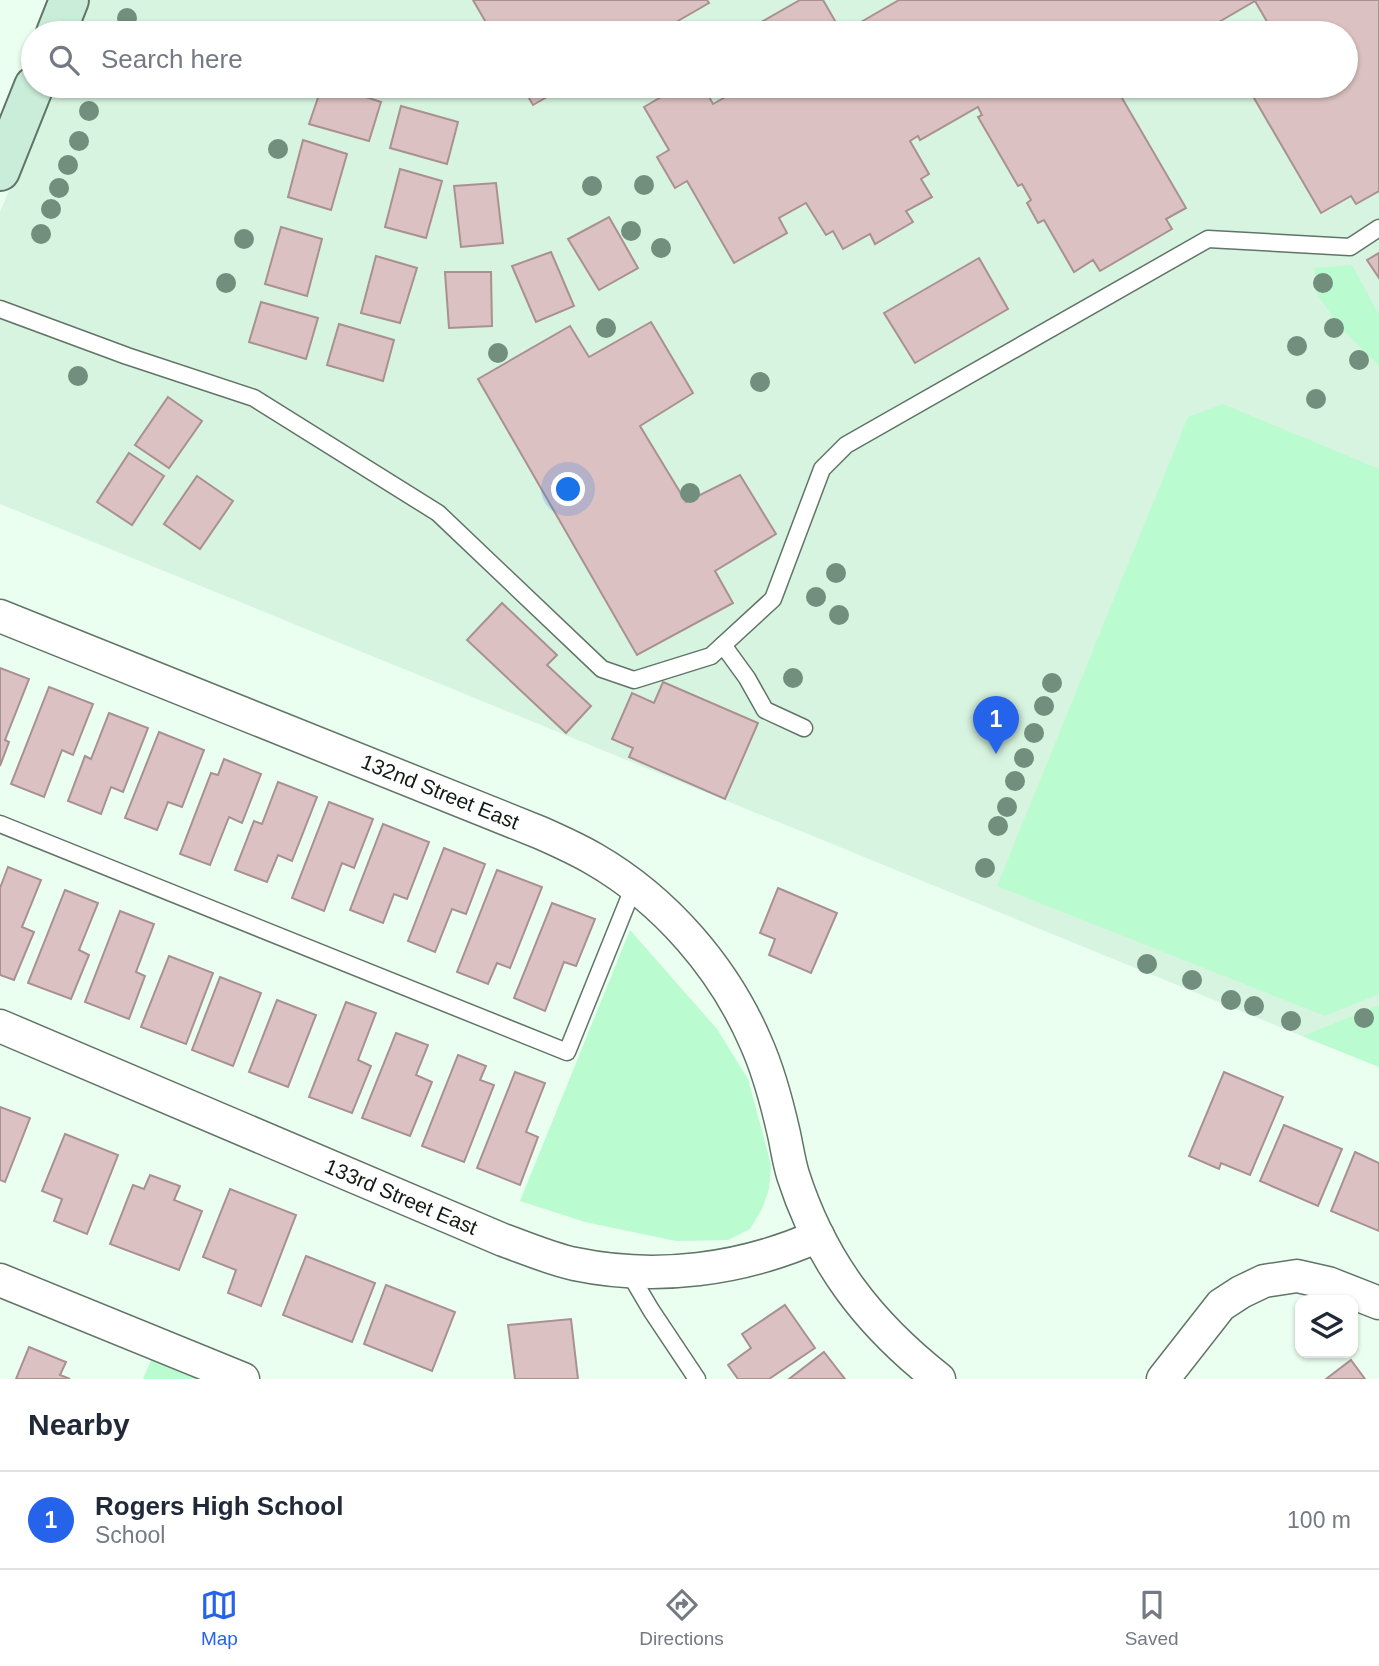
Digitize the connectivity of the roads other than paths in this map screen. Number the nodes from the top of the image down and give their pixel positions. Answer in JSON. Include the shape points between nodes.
{"nodes":[{"id":1,"x":69,"y":0,"type":"edge"},
{"id":2,"x":61,"y":21,"type":"edge"},
{"id":3,"x":29,"y":98,"type":"edge"},
{"id":4,"x":0,"y":171,"type":"edge"},
{"id":5,"x":1379,"y":228,"type":"edge"},
{"id":6,"x":0,"y":309,"type":"edge"},
{"id":7,"x":0,"y":616,"type":"edge"},
{"id":8,"x":723,"y":645,"type":"junction"},
{"id":9,"x":804,"y":728,"type":"dead end"},
{"id":10,"x":0,"y":824,"type":"edge"},
{"id":11,"x":634,"y":886,"type":"junction"},
{"id":12,"x":0,"y":1026,"type":"edge"},
{"id":13,"x":818,"y":1237,"type":"junction"},
{"id":14,"x":628,"y":1271,"type":"junction"},
{"id":15,"x":0,"y":1280,"type":"edge"},
{"id":16,"x":1379,"y":1303,"type":"edge"},
{"id":17,"x":243,"y":1379,"type":"edge"},
{"id":18,"x":697,"y":1379,"type":"edge"},
{"id":19,"x":939,"y":1379,"type":"edge"},
{"id":20,"x":1163,"y":1379,"type":"edge"}],
"edges":[{"from":1,"to":2,"type":"street"},
{"from":3,"to":4,"type":"street"},
{"from":5,"to":8,"type":"lane","via":[[1350,247],[1208,239],[846,444],[822,469],[773,599]]},
{"from":6,"to":8,"type":"lane","via":[[254,398],[438,513],[602,669],[634,680],[711,656]]},
{"from":7,"to":11,"type":"street","name":"132nd Street East","via":[[541,833],[594,859]]},
{"from":8,"to":9,"type":"lane","via":[[765,710]]},
{"from":10,"to":11,"type":"lane","via":[[567,1052]]},
{"from":11,"to":13,"type":"street","name":"132nd Street East","via":[[691,939],[730,993],[756,1043],[775,1096],[793,1175]]},
{"from":12,"to":14,"type":"street","name":"133rd Street East","via":[[503,1240],[574,1264]]},
{"from":13,"to":14,"type":"street","name":"133rd Street East","via":[[741,1263],[676,1272]]},
{"from":13,"to":19,"type":"street","name":"132nd Street East","via":[[844,1282],[876,1322]]},
{"from":14,"to":18,"type":"lane"},
{"from":15,"to":17,"type":"street"},
{"from":16,"to":20,"type":"street","via":[[1297,1276],[1265,1281],[1221,1305]]}]}
